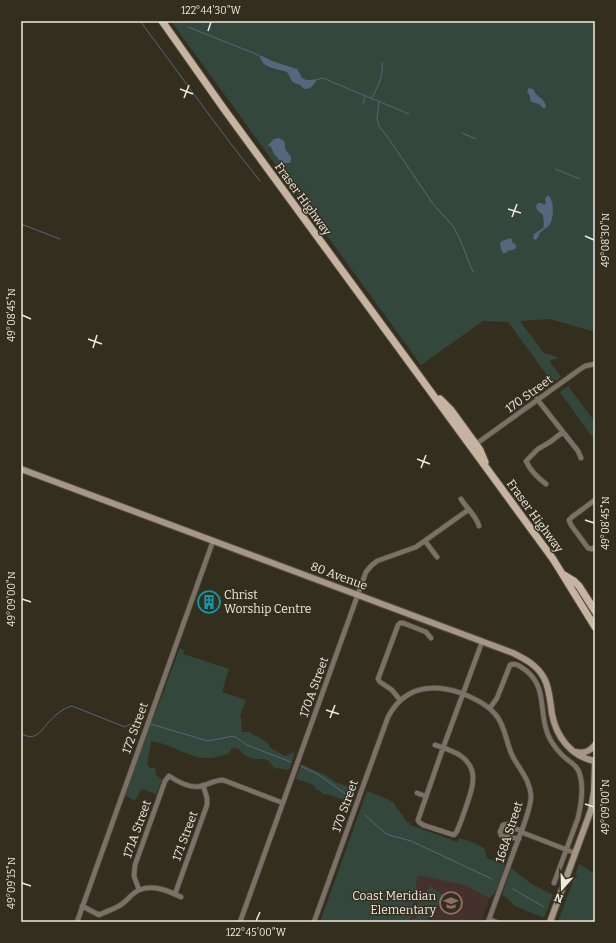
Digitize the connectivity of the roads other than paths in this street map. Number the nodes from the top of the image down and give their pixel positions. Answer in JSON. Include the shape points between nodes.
{"nodes":[{"id":1,"x":162,"y":21,"type":"edge"},
{"id":2,"x":595,"y":364,"type":"edge"},
{"id":3,"x":428,"y":388,"type":"junction"},
{"id":4,"x":537,"y":399,"type":"junction"},
{"id":5,"x":449,"y":417,"type":"junction"},
{"id":6,"x":465,"y":429,"type":"junction"},
{"id":7,"x":563,"y":432,"type":"junction"},
{"id":8,"x":476,"y":444,"type":"junction"},
{"id":9,"x":581,"y":458,"type":"dead end"},
{"id":10,"x":21,"y":469,"type":"edge"},
{"id":11,"x":489,"y":472,"type":"junction"},
{"id":12,"x":546,"y":484,"type":"dead end"},
{"id":13,"x":461,"y":499,"type":"dead end"},
{"id":14,"x":595,"y":500,"type":"edge"},
{"id":15,"x":468,"y":510,"type":"junction"},
{"id":16,"x":479,"y":526,"type":"dead end"},
{"id":17,"x":213,"y":541,"type":"junction"},
{"id":18,"x":425,"y":541,"type":"junction"},
{"id":19,"x":593,"y":548,"type":"edge"},
{"id":20,"x":438,"y":558,"type":"dead end"},
{"id":21,"x":562,"y":574,"type":"junction"},
{"id":22,"x":358,"y":595,"type":"junction"},
{"id":23,"x":595,"y":611,"type":"edge"},
{"id":24,"x":595,"y":627,"type":"edge"},
{"id":25,"x":431,"y":638,"type":"dead end"},
{"id":26,"x":482,"y":642,"type":"junction"},
{"id":27,"x":463,"y":694,"type":"junction"},
{"id":28,"x":400,"y":700,"type":"junction"},
{"id":29,"x":490,"y":708,"type":"junction"},
{"id":30,"x":435,"y":745,"type":"dead end"},
{"id":31,"x":595,"y":745,"type":"edge"},
{"id":32,"x":442,"y":748,"type":"junction"},
{"id":33,"x":573,"y":752,"type":"junction"},
{"id":34,"x":595,"y":762,"type":"edge"},
{"id":35,"x":203,"y":785,"type":"junction"},
{"id":36,"x":417,"y":793,"type":"dead end"},
{"id":37,"x":425,"y":796,"type":"junction"},
{"id":38,"x":283,"y":803,"type":"junction"},
{"id":39,"x":522,"y":832,"type":"junction"},
{"id":40,"x":519,"y":839,"type":"junction"},
{"id":41,"x":566,"y":850,"type":"junction"},
{"id":42,"x":575,"y":853,"type":"junction"},
{"id":43,"x":554,"y":883,"type":"dead end"},
{"id":44,"x":139,"y":890,"type":"junction"},
{"id":45,"x":175,"y":894,"type":"junction"},
{"id":46,"x":181,"y":896,"type":"dead end"},
{"id":47,"x":82,"y":906,"type":"junction"},
{"id":48,"x":489,"y":921,"type":"edge"},
{"id":49,"x":77,"y":922,"type":"edge"},
{"id":50,"x":240,"y":922,"type":"edge"},
{"id":51,"x":314,"y":922,"type":"edge"},
{"id":52,"x":496,"y":922,"type":"edge"},
{"id":53,"x":550,"y":922,"type":"edge"}],
"edges":[{"from":1,"to":3,"type":"main road","name":"Fraser Highway"},
{"from":2,"to":4,"type":"street","name":"170 Street","via":[[585,366]]},
{"from":3,"to":5,"type":"main road","name":"Fraser Highway"},
{"from":3,"to":6,"type":"main road","name":"Fraser Highway","via":[[451,410]]},
{"from":4,"to":7,"type":"street"},
{"from":4,"to":8,"type":"street","name":"170 Street"},
{"from":5,"to":6,"type":"main road"},
{"from":5,"to":11,"type":"main road","name":"Fraser Highway"},
{"from":6,"to":8,"type":"main road","name":"Fraser Highway"},
{"from":7,"to":9,"type":"street"},
{"from":7,"to":12,"type":"street","via":[[538,449],[526,461],[534,474]]},
{"from":8,"to":11,"type":"main road","name":"Fraser Highway"},
{"from":10,"to":17,"type":"main road","name":"80 Avenue"},
{"from":11,"to":21,"type":"main road","name":"Fraser Highway","via":[[536,534]]},
{"from":13,"to":15,"type":"street"},
{"from":14,"to":19,"type":"street","via":[[569,520],[588,548]]},
{"from":15,"to":16,"type":"street"},
{"from":15,"to":18,"type":"street","name":"170A Street"},
{"from":17,"to":22,"type":"main road","name":"80 Avenue"},
{"from":17,"to":47,"type":"street","name":"172 Street"},
{"from":18,"to":20,"type":"street"},
{"from":18,"to":22,"type":"street","name":"170A Street","via":[[415,548],[380,559],[373,564],[366,572]]},
{"from":21,"to":23,"type":"main road","name":"Fraser Highway","via":[[579,586]]},
{"from":21,"to":24,"type":"main road","name":"Fraser Highway"},
{"from":22,"to":26,"type":"main road","name":"80 Avenue"},
{"from":22,"to":38,"type":"street","name":"170A Street"},
{"from":25,"to":28,"type":"street","via":[[426,632],[403,623],[399,623],[396,628],[378,679]]},
{"from":26,"to":27,"type":"street"},
{"from":26,"to":33,"type":"main road","name":"80 Avenue","via":[[524,658],[538,670],[548,688],[556,729]]},
{"from":27,"to":28,"type":"street","name":"170 Street","via":[[432,688],[419,690]]},
{"from":27,"to":29,"type":"street","name":"170 Street"},
{"from":27,"to":32,"type":"street"},
{"from":28,"to":51,"type":"street","name":"170 Street","via":[[387,720]]},
{"from":29,"to":39,"type":"street","name":"168A Street","via":[[500,720],[513,756],[529,788],[531,798]]},
{"from":29,"to":41,"type":"street","via":[[497,698],[510,665],[522,667],[533,677],[539,688],[544,722],[550,740],[577,768],[582,781],[581,806]]},
{"from":30,"to":32,"type":"street"},
{"from":31,"to":33,"type":"main road","via":[[584,753]]},
{"from":32,"to":37,"type":"street"},
{"from":32,"to":37,"type":"street","via":[[466,760],[471,767],[474,784],[458,831],[454,835],[418,821]]},
{"from":33,"to":34,"type":"main road","name":"80 Avenue"},
{"from":34,"to":42,"type":"main road","via":[[591,808]]},
{"from":35,"to":38,"type":"street","via":[[223,780]]},
{"from":35,"to":44,"type":"street","name":"171A Street","via":[[191,786],[169,776],[165,781],[135,864],[134,876]]},
{"from":35,"to":45,"type":"street","name":"171 Street","via":[[207,805]]},
{"from":36,"to":37,"type":"street"},
{"from":38,"to":50,"type":"street","name":"170A Street"},
{"from":39,"to":40,"type":"street","name":"168A Street"},
{"from":39,"to":40,"type":"street","via":[[507,824],[503,825],[500,832],[504,837]]},
{"from":39,"to":41,"type":"street"},
{"from":40,"to":48,"type":"street","name":"168A Street"},
{"from":41,"to":42,"type":"street"},
{"from":41,"to":43,"type":"street"},
{"from":42,"to":53,"type":"main road"},
{"from":44,"to":45,"type":"street","via":[[156,888]]},
{"from":44,"to":47,"type":"street","via":[[119,906],[99,914]]},
{"from":45,"to":46,"type":"street"},
{"from":47,"to":49,"type":"street","name":"172 Street"},
{"from":48,"to":52,"type":"street"}]}
